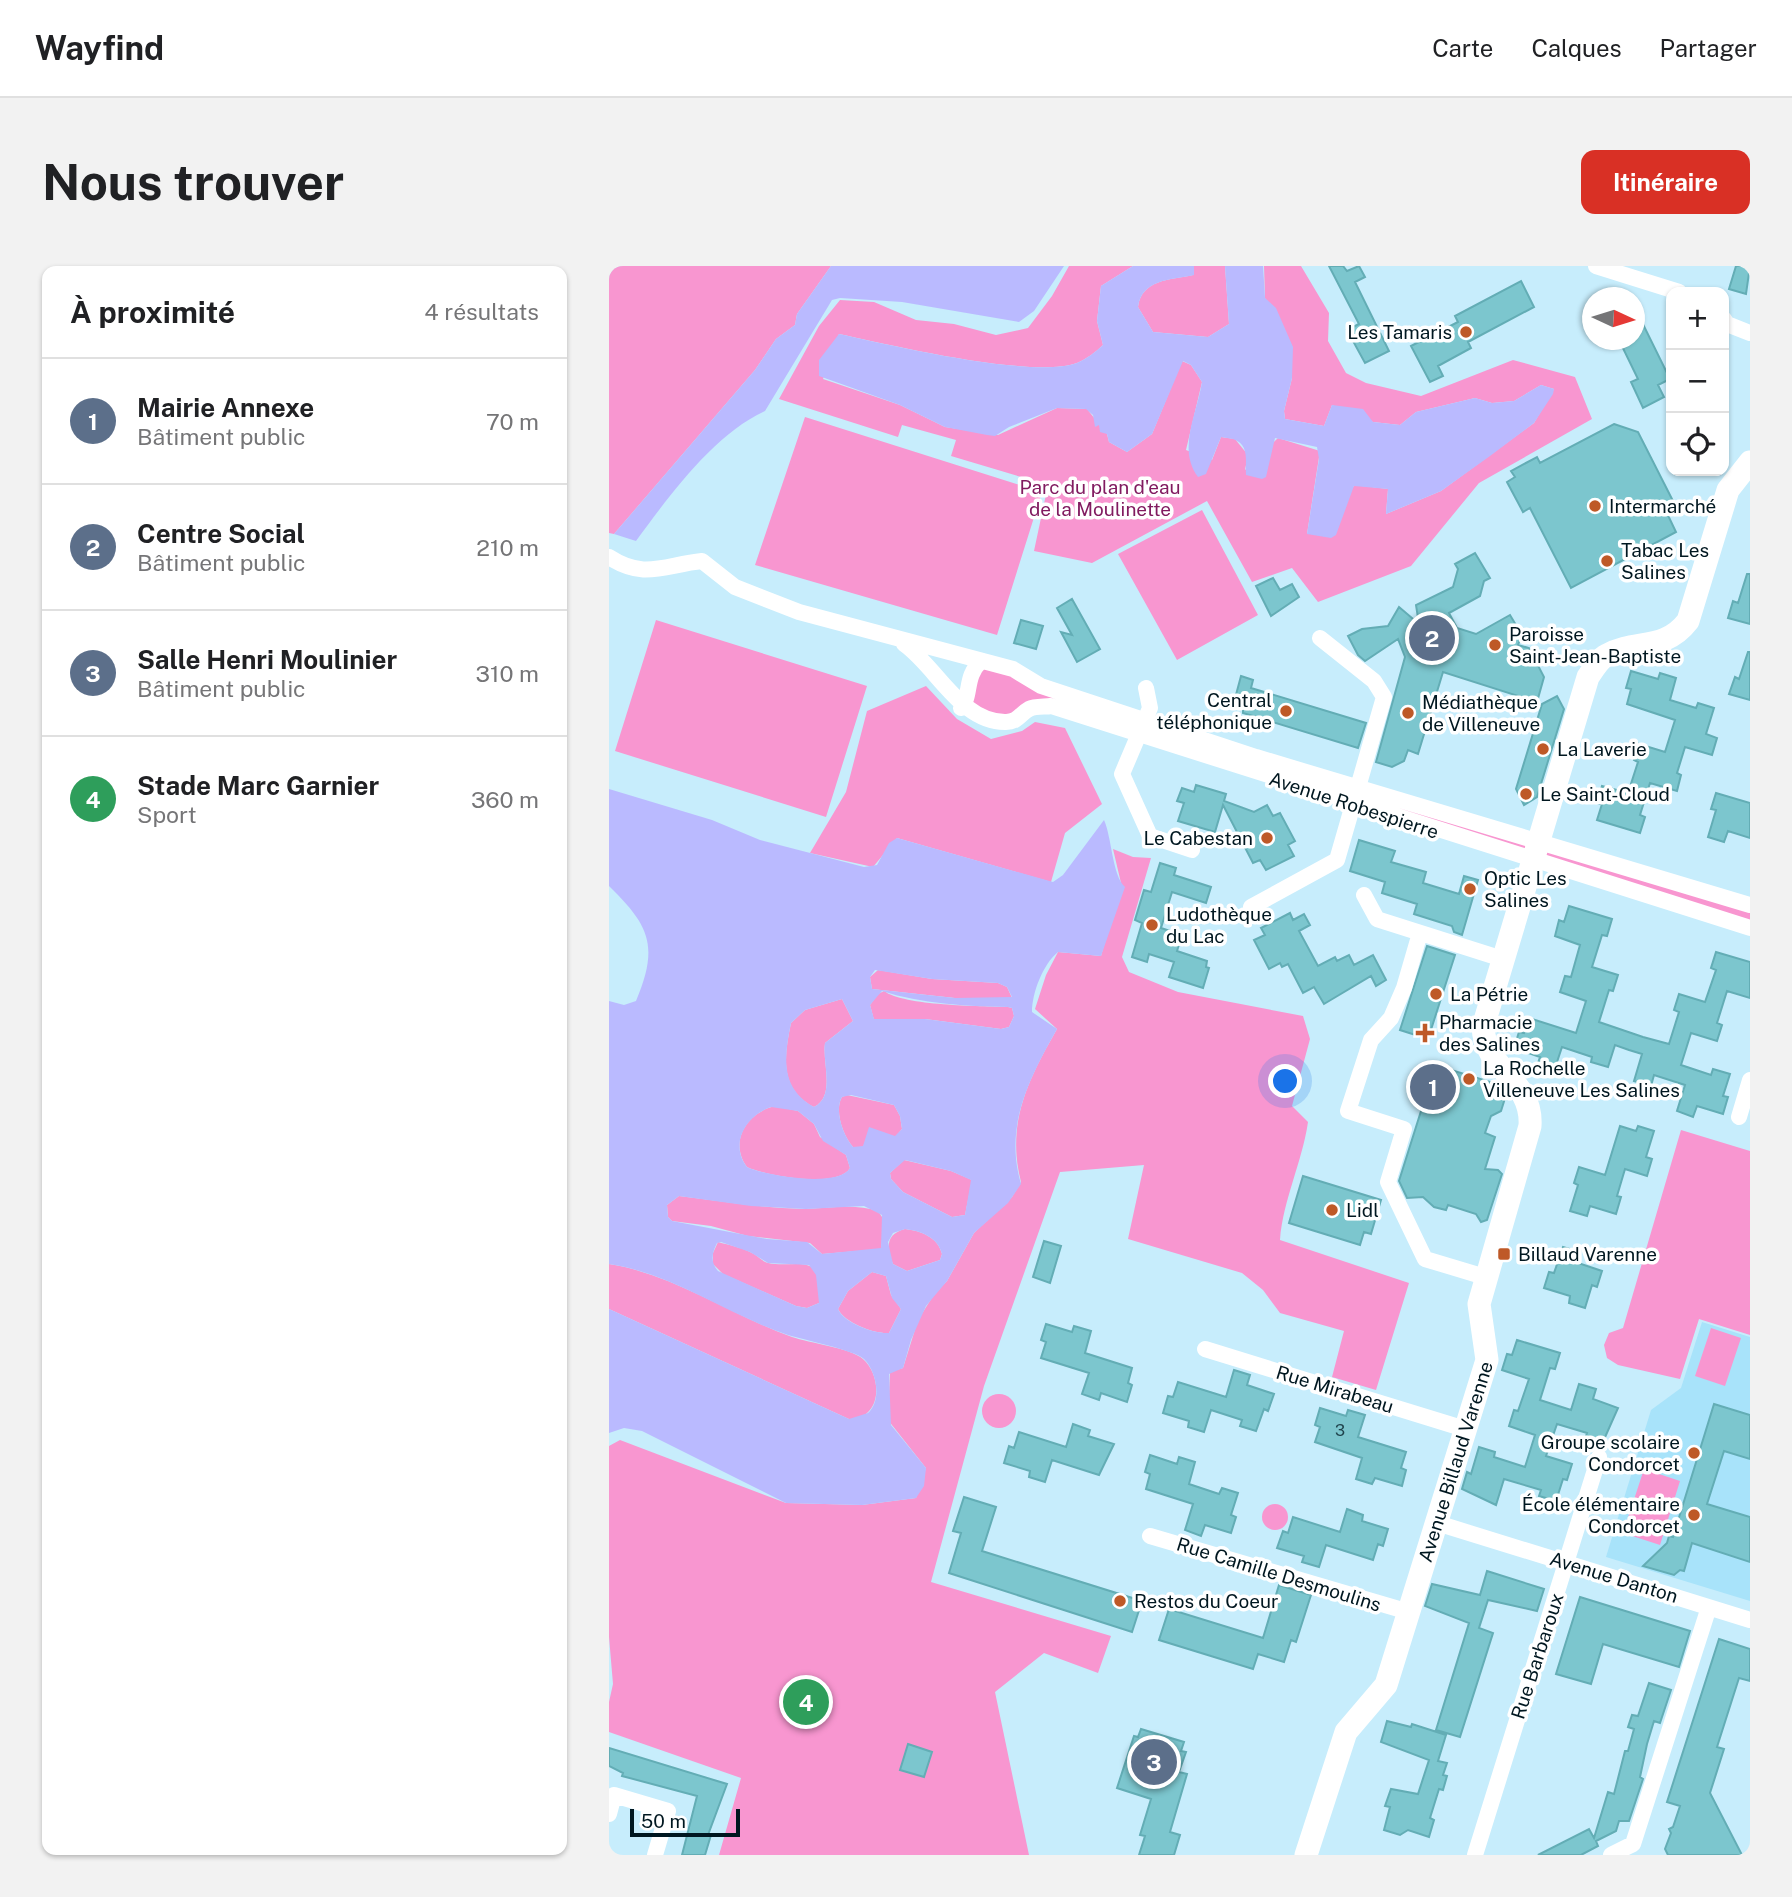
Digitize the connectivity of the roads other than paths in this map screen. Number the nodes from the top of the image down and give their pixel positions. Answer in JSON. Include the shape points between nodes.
{"nodes":[{"id":1,"x":1596,"y":266,"type":"edge"},
{"id":2,"x":1666,"y":288,"type":"edge"},
{"id":3,"x":1729,"y":325,"type":"edge"},
{"id":4,"x":1750,"y":333,"type":"edge"},
{"id":5,"x":1750,"y":462,"type":"edge"},
{"id":6,"x":609,"y":557,"type":"edge"},
{"id":7,"x":896,"y":638,"type":"junction"},
{"id":8,"x":1320,"y":638,"type":"dead end"},
{"id":9,"x":981,"y":661,"type":"junction"},
{"id":10,"x":1146,"y":688,"type":"dead end"},
{"id":11,"x":961,"y":708,"type":"junction"},
{"id":12,"x":1140,"y":727,"type":"junction"},
{"id":13,"x":1357,"y":786,"type":"junction"},
{"id":14,"x":1354,"y":805,"type":"junction"},
{"id":15,"x":1192,"y":850,"type":"dead end"},
{"id":16,"x":1535,"y":850,"type":"junction"},
{"id":17,"x":1364,"y":895,"type":"dead end"},
{"id":18,"x":1750,"y":905,"type":"edge"},
{"id":19,"x":1251,"y":907,"type":"dead end"},
{"id":20,"x":1750,"y":929,"type":"edge"},
{"id":21,"x":1420,"y":933,"type":"junction"},
{"id":22,"x":1503,"y":959,"type":"junction"},
{"id":23,"x":1750,"y":1080,"type":"edge"},
{"id":24,"x":1739,"y":1116,"type":"dead end"},
{"id":25,"x":1485,"y":1277,"type":"junction"},
{"id":26,"x":1205,"y":1349,"type":"dead end"},
{"id":27,"x":1465,"y":1429,"type":"junction"},
{"id":28,"x":1599,"y":1457,"type":"dead end"},
{"id":29,"x":1437,"y":1523,"type":"junction"},
{"id":30,"x":1150,"y":1536,"type":"dead end"},
{"id":31,"x":1567,"y":1563,"type":"junction"},
{"id":32,"x":1709,"y":1607,"type":"junction"},
{"id":33,"x":1409,"y":1612,"type":"junction"},
{"id":34,"x":1750,"y":1620,"type":"edge"},
{"id":35,"x":609,"y":1814,"type":"edge"},
{"id":36,"x":1636,"y":1849,"type":"edge"},
{"id":37,"x":655,"y":1855,"type":"edge"},
{"id":38,"x":1306,"y":1855,"type":"edge"},
{"id":39,"x":1475,"y":1855,"type":"edge"},
{"id":40,"x":1611,"y":1855,"type":"edge"}],
"edges":[{"from":1,"to":2,"type":"street"},
{"from":3,"to":4,"type":"street"},
{"from":5,"to":16,"type":"street","name":"Avenue Billaud Varenne","via":[[1728,490],[1688,621],[1680,632],[1655,644],[1606,655],[1588,677]]},
{"from":6,"to":7,"type":"street","via":[[643,571],[702,561],[735,587],[835,624]]},
{"from":7,"to":9,"type":"street","name":"Avenue Robespierre"},
{"from":7,"to":11,"type":"street","name":"Avenue Robespierre","via":[[916,653]]},
{"from":8,"to":13,"type":"street","via":[[1374,681],[1384,697]]},
{"from":9,"to":11,"type":"street","via":[[967,682]]},
{"from":9,"to":12,"type":"street","name":"Avenue Robespierre","via":[[1013,669],[1041,686]]},
{"from":10,"to":12,"type":"street","via":[[1150,708]]},
{"from":11,"to":12,"type":"street","name":"Avenue Robespierre","via":[[1008,723],[1030,709],[1051,706]]},
{"from":12,"to":13,"type":"street","name":"Avenue Robespierre"},
{"from":12,"to":14,"type":"street","name":"Avenue Robespierre"},
{"from":12,"to":15,"type":"street","via":[[1122,774],[1150,836]]},
{"from":13,"to":14,"type":"street"},
{"from":13,"to":16,"type":"street","name":"Avenue Robespierre"},
{"from":14,"to":16,"type":"street","name":"Avenue Robespierre"},
{"from":14,"to":19,"type":"street","via":[[1337,860]]},
{"from":16,"to":18,"type":"street","name":"Avenue Robespierre"},
{"from":16,"to":20,"type":"street","name":"Avenue Robespierre"},
{"from":16,"to":22,"type":"street","name":"Avenue Billaud Varenne"},
{"from":17,"to":21,"type":"street","via":[[1377,919]]},
{"from":21,"to":22,"type":"street"},
{"from":21,"to":25,"type":"street","via":[[1404,988],[1391,1018],[1371,1040],[1348,1111],[1404,1129],[1388,1182],[1426,1259]]},
{"from":22,"to":25,"type":"street","name":"Avenue Billaud Varenne","via":[[1485,1016],[1483,1039],[1489,1053],[1519,1085],[1531,1113]]},
{"from":23,"to":24,"type":"street"},
{"from":25,"to":27,"type":"street","name":"Avenue Billaud Varenne","via":[[1479,1304],[1487,1360]]},
{"from":26,"to":27,"type":"street","name":"Rue Mirabeau"},
{"from":27,"to":29,"type":"street","name":"Avenue Billaud Varenne"},
{"from":28,"to":31,"type":"street","name":"Rue Barbaroux"},
{"from":29,"to":31,"type":"street","name":"Avenue Danton"},
{"from":29,"to":33,"type":"street","name":"Avenue Billaud Varenne"},
{"from":30,"to":33,"type":"street","name":"Rue Camille Desmoulins"},
{"from":31,"to":32,"type":"street","name":"Avenue Danton"},
{"from":31,"to":39,"type":"street","name":"Rue Barbaroux"},
{"from":32,"to":34,"type":"street","name":"Avenue Danton"},
{"from":32,"to":36,"type":"street"},
{"from":33,"to":38,"type":"street","name":"Avenue Billaud Varenne","via":[[1386,1685],[1346,1732]]},
{"from":35,"to":37,"type":"street","via":[[614,1795],[668,1811]]},
{"from":36,"to":40,"type":"street"}]}
